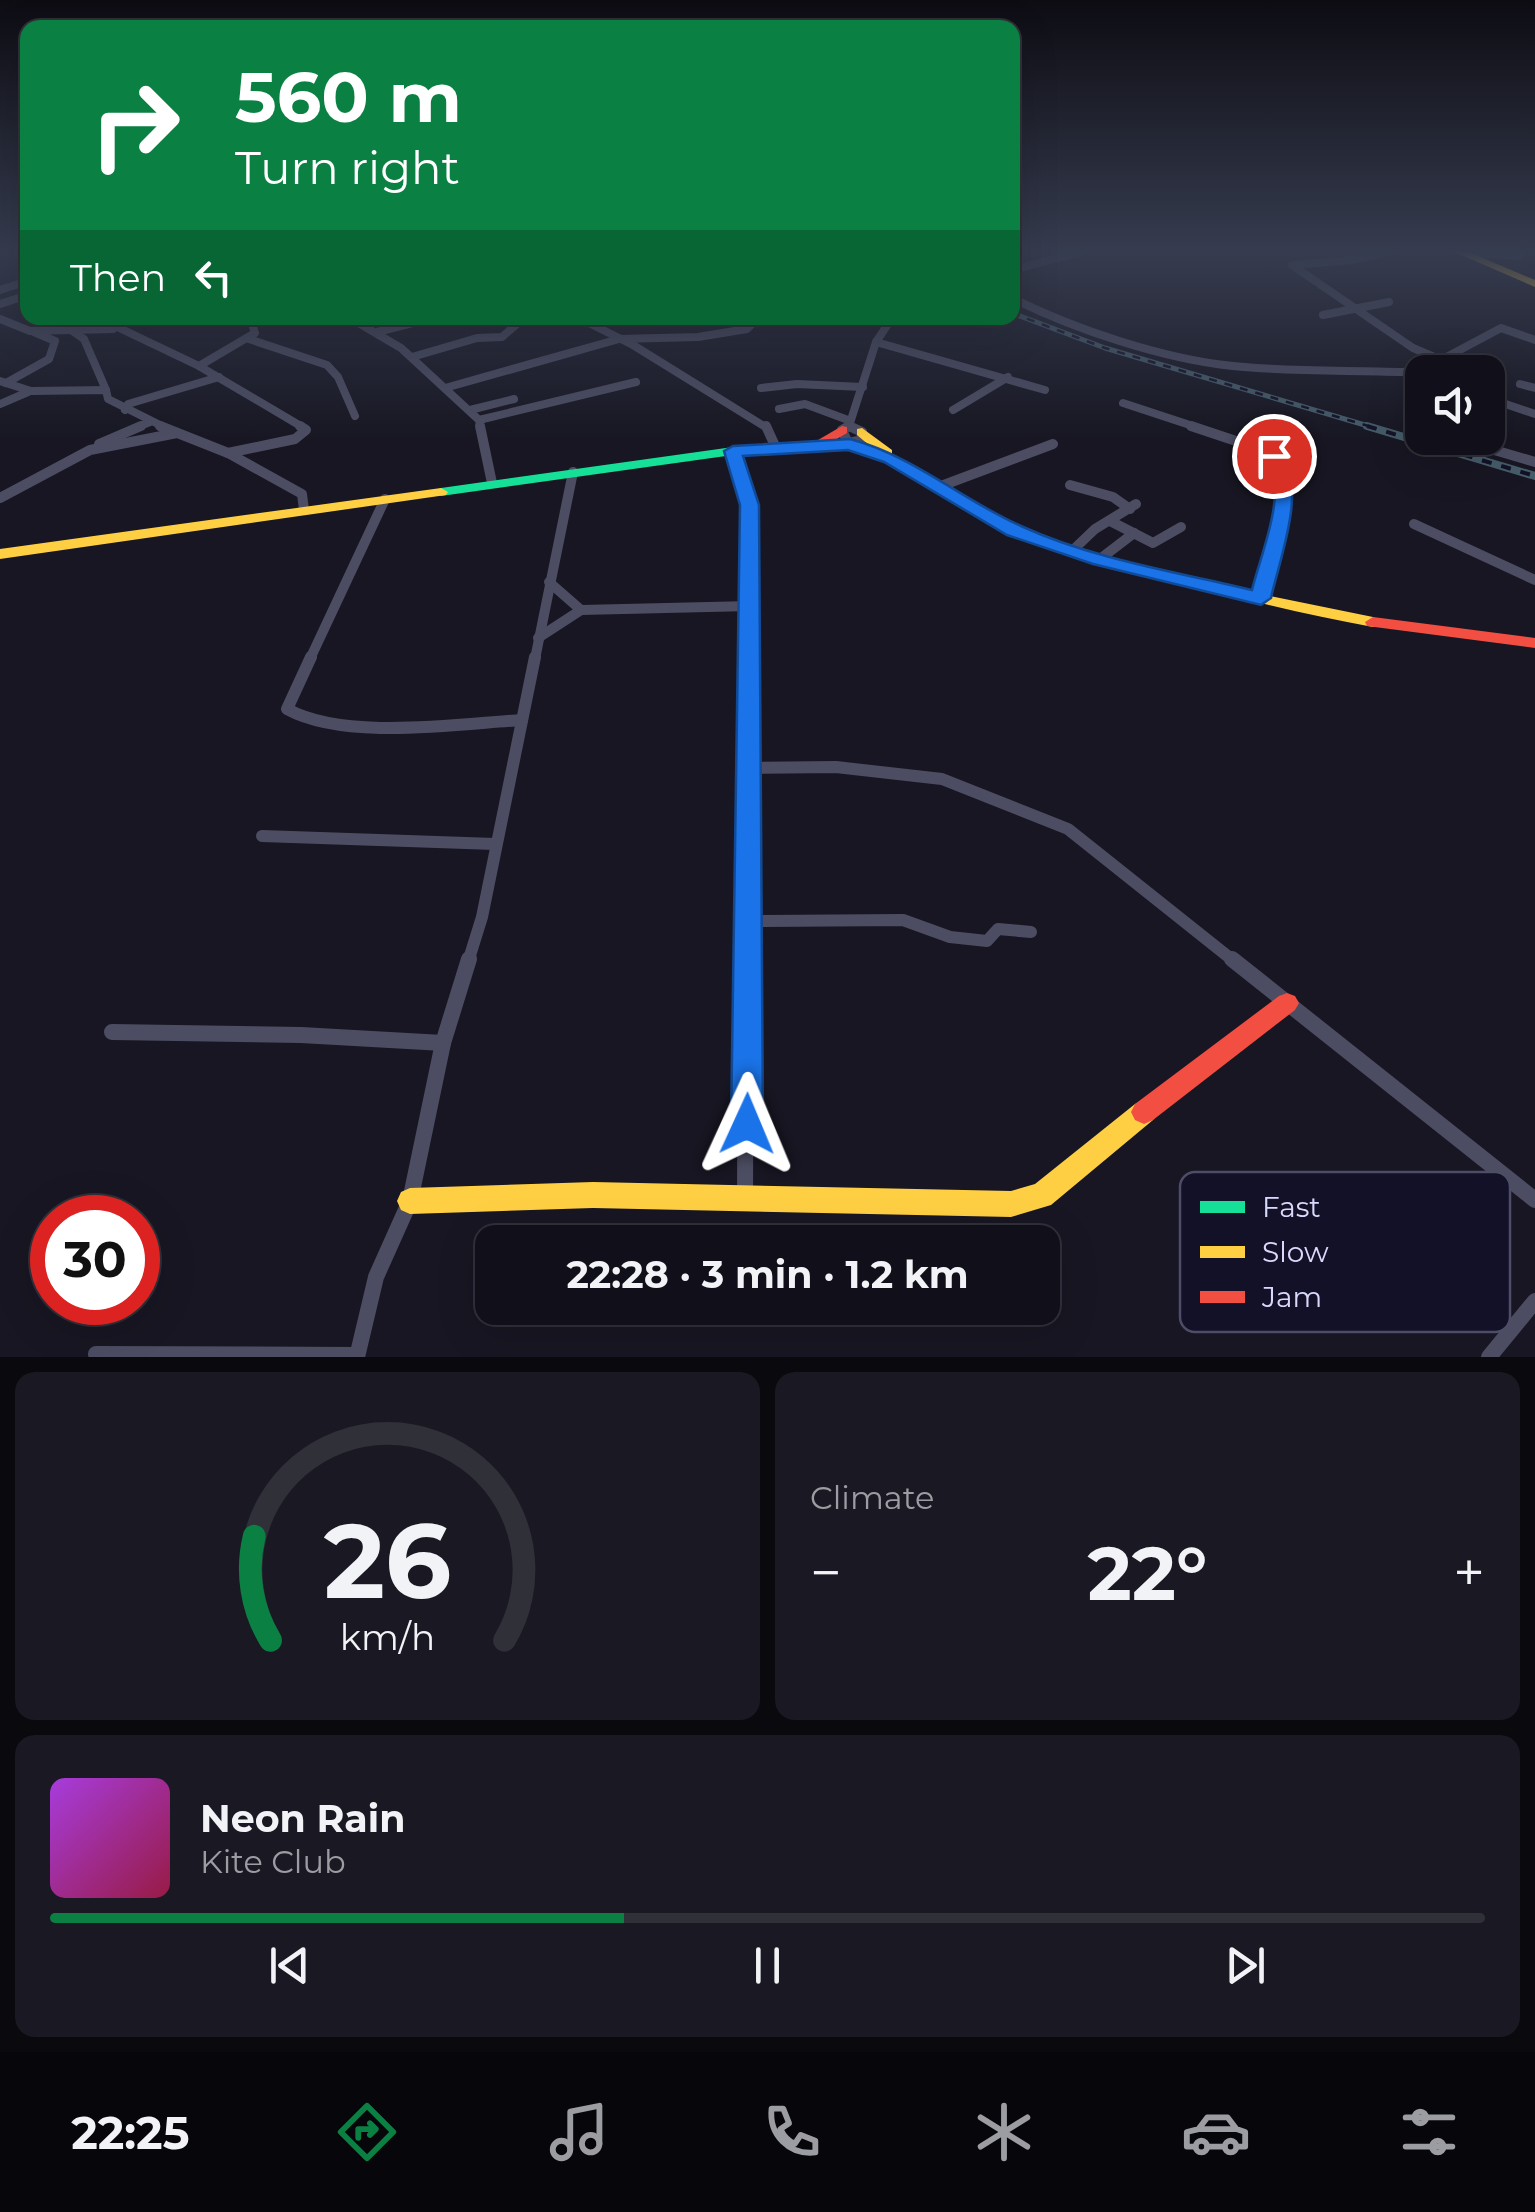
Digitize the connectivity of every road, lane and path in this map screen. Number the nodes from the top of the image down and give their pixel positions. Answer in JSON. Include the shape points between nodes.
{"nodes":[{"id":1,"x":1046,"y":314,"type":"edge"},
{"id":2,"x":1366,"y":314,"type":"edge"},
{"id":3,"x":0,"y":320,"type":"edge"},
{"id":4,"x":106,"y":325,"type":"edge"},
{"id":5,"x":252,"y":325,"type":"edge"},
{"id":6,"x":364,"y":325,"type":"edge"},
{"id":7,"x":404,"y":325,"type":"edge"},
{"id":8,"x":515,"y":325,"type":"edge"},
{"id":9,"x":592,"y":325,"type":"edge"},
{"id":10,"x":751,"y":325,"type":"edge"},
{"id":11,"x":887,"y":325,"type":"edge"},
{"id":12,"x":73,"y":328,"type":"junction"},
{"id":13,"x":118,"y":329,"type":"junction"},
{"id":14,"x":30,"y":331,"type":"junction"},
{"id":15,"x":377,"y":332,"type":"junction"},
{"id":16,"x":619,"y":338,"type":"junction"},
{"id":17,"x":249,"y":339,"type":"junction"},
{"id":18,"x":1535,"y":340,"type":"edge"},
{"id":19,"x":55,"y":341,"type":"junction"},
{"id":20,"x":876,"y":342,"type":"junction"},
{"id":21,"x":1430,"y":355,"type":"edge"},
{"id":22,"x":1447,"y":355,"type":"edge"},
{"id":23,"x":412,"y":358,"type":"junction"},
{"id":24,"x":199,"y":366,"type":"junction"},
{"id":25,"x":1403,"y":372,"type":"edge"},
{"id":26,"x":219,"y":377,"type":"junction"},
{"id":27,"x":1008,"y":377,"type":"junction"},
{"id":28,"x":3,"y":382,"type":"edge"},
{"id":29,"x":636,"y":382,"type":"dead end"},
{"id":30,"x":797,"y":384,"type":"junction"},
{"id":31,"x":1520,"y":384,"type":"dead end"},
{"id":32,"x":863,"y":387,"type":"junction"},
{"id":33,"x":445,"y":388,"type":"junction"},
{"id":34,"x":761,"y":388,"type":"dead end"},
{"id":35,"x":1535,"y":388,"type":"edge"},
{"id":36,"x":31,"y":390,"type":"junction"},
{"id":37,"x":106,"y":390,"type":"junction"},
{"id":38,"x":1046,"y":390,"type":"dead end"},
{"id":39,"x":514,"y":400,"type":"dead end"},
{"id":40,"x":805,"y":402,"type":"junction"},
{"id":41,"x":1124,"y":403,"type":"dead end"},
{"id":42,"x":0,"y":404,"type":"edge"},
{"id":43,"x":1505,"y":404,"type":"edge"},
{"id":44,"x":779,"y":409,"type":"dead end"},
{"id":45,"x":125,"y":410,"type":"junction"},
{"id":46,"x":470,"y":410,"type":"junction"},
{"id":47,"x":953,"y":410,"type":"dead end"},
{"id":48,"x":1535,"y":414,"type":"edge"},
{"id":49,"x":355,"y":416,"type":"dead end"},
{"id":50,"x":479,"y":420,"type":"junction"},
{"id":51,"x":150,"y":422,"type":"junction"},
{"id":52,"x":850,"y":430,"type":"junction"},
{"id":53,"x":180,"y":432,"type":"junction"},
{"id":54,"x":1052,"y":444,"type":"dead end"},
{"id":55,"x":776,"y":448,"type":"junction"},
{"id":56,"x":90,"y":450,"type":"junction"},
{"id":57,"x":733,"y":451,"type":"junction"},
{"id":58,"x":228,"y":453,"type":"junction"},
{"id":59,"x":1505,"y":453,"type":"edge"},
{"id":60,"x":1535,"y":462,"type":"edge"},
{"id":61,"x":573,"y":472,"type":"junction"},
{"id":62,"x":492,"y":483,"type":"junction"},
{"id":63,"x":1070,"y":485,"type":"dead end"},
{"id":64,"x":941,"y":486,"type":"junction"},
{"id":65,"x":0,"y":498,"type":"edge"},
{"id":66,"x":385,"y":499,"type":"junction"},
{"id":67,"x":304,"y":510,"type":"junction"},
{"id":68,"x":1110,"y":521,"type":"junction"},
{"id":69,"x":1414,"y":524,"type":"dead end"},
{"id":70,"x":1181,"y":527,"type":"dead end"},
{"id":71,"x":1134,"y":533,"type":"junction"},
{"id":72,"x":1073,"y":550,"type":"junction"},
{"id":73,"x":0,"y":554,"type":"edge"},
{"id":74,"x":1100,"y":560,"type":"junction"},
{"id":75,"x":1535,"y":580,"type":"edge"},
{"id":76,"x":549,"y":582,"type":"junction"},
{"id":77,"x":1261,"y":598,"type":"junction"},
{"id":78,"x":751,"y":606,"type":"junction"},
{"id":79,"x":581,"y":610,"type":"junction"},
{"id":80,"x":538,"y":638,"type":"junction"},
{"id":81,"x":1535,"y":643,"type":"edge"},
{"id":82,"x":522,"y":720,"type":"junction"},
{"id":83,"x":750,"y":768,"type":"junction"},
{"id":84,"x":262,"y":836,"type":"dead end"},
{"id":85,"x":495,"y":844,"type":"junction"},
{"id":86,"x":750,"y":921,"type":"junction"},
{"id":87,"x":1031,"y":932,"type":"dead end"},
{"id":88,"x":1287,"y":1003,"type":"junction"},
{"id":89,"x":112,"y":1032,"type":"dead end"},
{"id":90,"x":442,"y":1043,"type":"junction"},
{"id":91,"x":1500,"y":1172,"type":"edge"},
{"id":92,"x":1510,"y":1180,"type":"edge"},
{"id":93,"x":746,"y":1198,"type":"junction"},
{"id":94,"x":1535,"y":1200,"type":"edge"},
{"id":95,"x":410,"y":1202,"type":"junction"},
{"id":96,"x":1535,"y":1301,"type":"edge"},
{"id":97,"x":1510,"y":1331,"type":"edge"},
{"id":98,"x":1510,"y":1332,"type":"edge"},
{"id":99,"x":96,"y":1354,"type":"dead end"},
{"id":100,"x":357,"y":1356,"type":"edge"},
{"id":101,"x":1489,"y":1357,"type":"edge"}],
"edges":[{"from":1,"to":25,"type":"street","via":[[1231,366]]},
{"from":2,"to":21,"type":"street"},
{"from":3,"to":14,"type":"street"},
{"from":4,"to":13,"type":"street"},
{"from":5,"to":17,"type":"street"},
{"from":6,"to":15,"type":"street"},
{"from":7,"to":15,"type":"street"},
{"from":8,"to":23,"type":"street","via":[[502,337]]},
{"from":9,"to":16,"type":"street"},
{"from":10,"to":16,"type":"street","via":[[713,335]]},
{"from":11,"to":20,"type":"street"},
{"from":12,"to":13,"type":"street"},
{"from":12,"to":14,"type":"street"},
{"from":12,"to":19,"type":"street"},
{"from":12,"to":37,"type":"street","via":[[100,367]]},
{"from":13,"to":24,"type":"street"},
{"from":14,"to":19,"type":"street"},
{"from":15,"to":23,"type":"street"},
{"from":16,"to":33,"type":"street"},
{"from":16,"to":55,"type":"street","via":[[766,426]]},
{"from":17,"to":24,"type":"street"},
{"from":17,"to":49,"type":"street","via":[[326,365]]},
{"from":18,"to":22,"type":"street","via":[[1501,328]]},
{"from":19,"to":28,"type":"street","via":[[48,359]]},
{"from":20,"to":27,"type":"street"},
{"from":20,"to":32,"type":"street"},
{"from":23,"to":33,"type":"street"},
{"from":24,"to":26,"type":"street"},
{"from":26,"to":45,"type":"street"},
{"from":26,"to":58,"type":"street","via":[[306,430],[295,439]]},
{"from":27,"to":38,"type":"street"},
{"from":27,"to":47,"type":"street"},
{"from":28,"to":36,"type":"street"},
{"from":29,"to":50,"type":"street"},
{"from":30,"to":32,"type":"street"},
{"from":30,"to":34,"type":"street"},
{"from":30,"to":40,"type":"street"},
{"from":31,"to":35,"type":"street"},
{"from":32,"to":52,"type":"street"},
{"from":33,"to":46,"type":"street"},
{"from":36,"to":37,"type":"street"},
{"from":36,"to":42,"type":"street"},
{"from":37,"to":45,"type":"street"},
{"from":39,"to":46,"type":"street"},
{"from":40,"to":44,"type":"street"},
{"from":40,"to":52,"type":"street"},
{"from":41,"to":77,"type":"street","via":[[1264,450],[1282,466],[1285,491]]},
{"from":43,"to":48,"type":"street"},
{"from":45,"to":51,"type":"street"},
{"from":46,"to":50,"type":"street"},
{"from":50,"to":62,"type":"street"},
{"from":51,"to":53,"type":"street"},
{"from":51,"to":56,"type":"street"},
{"from":52,"to":55,"type":"street","via":[[804,447]]},
{"from":52,"to":64,"type":"street"},
{"from":53,"to":56,"type":"street"},
{"from":53,"to":58,"type":"street"},
{"from":54,"to":64,"type":"street"},
{"from":55,"to":57,"type":"street"},
{"from":56,"to":65,"type":"street"},
{"from":57,"to":61,"type":"street"},
{"from":57,"to":78,"type":"street","via":[[749,505]]},
{"from":58,"to":67,"type":"street","via":[[302,494]]},
{"from":59,"to":60,"type":"street"},
{"from":61,"to":62,"type":"street"},
{"from":61,"to":76,"type":"street"},
{"from":62,"to":66,"type":"street"},
{"from":63,"to":68,"type":"street","via":[[1134,507]]},
{"from":64,"to":72,"type":"street","via":[[1014,530]]},
{"from":66,"to":67,"type":"street"},
{"from":66,"to":82,"type":"street","via":[[287,709],[292,716],[342,724]]},
{"from":67,"to":73,"type":"street"},
{"from":68,"to":71,"type":"street"},
{"from":68,"to":72,"type":"street"},
{"from":69,"to":75,"type":"street"},
{"from":70,"to":71,"type":"street","via":[[1153,543]]},
{"from":71,"to":74,"type":"street"},
{"from":72,"to":74,"type":"street"},
{"from":74,"to":77,"type":"street"},
{"from":76,"to":79,"type":"street"},
{"from":76,"to":80,"type":"street"},
{"from":77,"to":81,"type":"street"},
{"from":78,"to":79,"type":"street"},
{"from":78,"to":83,"type":"street"},
{"from":79,"to":80,"type":"street"},
{"from":80,"to":82,"type":"street"},
{"from":82,"to":85,"type":"street"},
{"from":83,"to":86,"type":"street"},
{"from":83,"to":88,"type":"street","via":[[836,767],[942,779],[1044,818],[1086,840]]},
{"from":84,"to":85,"type":"street"},
{"from":85,"to":90,"type":"street","via":[[482,917]]},
{"from":86,"to":87,"type":"street","via":[[903,920],[950,937],[987,941],[998,929]]},
{"from":86,"to":93,"type":"street"},
{"from":88,"to":91,"type":"street"},
{"from":88,"to":93,"type":"street","via":[[1042,1196],[1011,1204]]},
{"from":89,"to":90,"type":"street"},
{"from":90,"to":95,"type":"street"},
{"from":92,"to":94,"type":"street"},
{"from":93,"to":95,"type":"street"},
{"from":95,"to":100,"type":"street","via":[[376,1277]]},
{"from":96,"to":97,"type":"street"},
{"from":98,"to":101,"type":"street"},
{"from":99,"to":100,"type":"street"}]}
